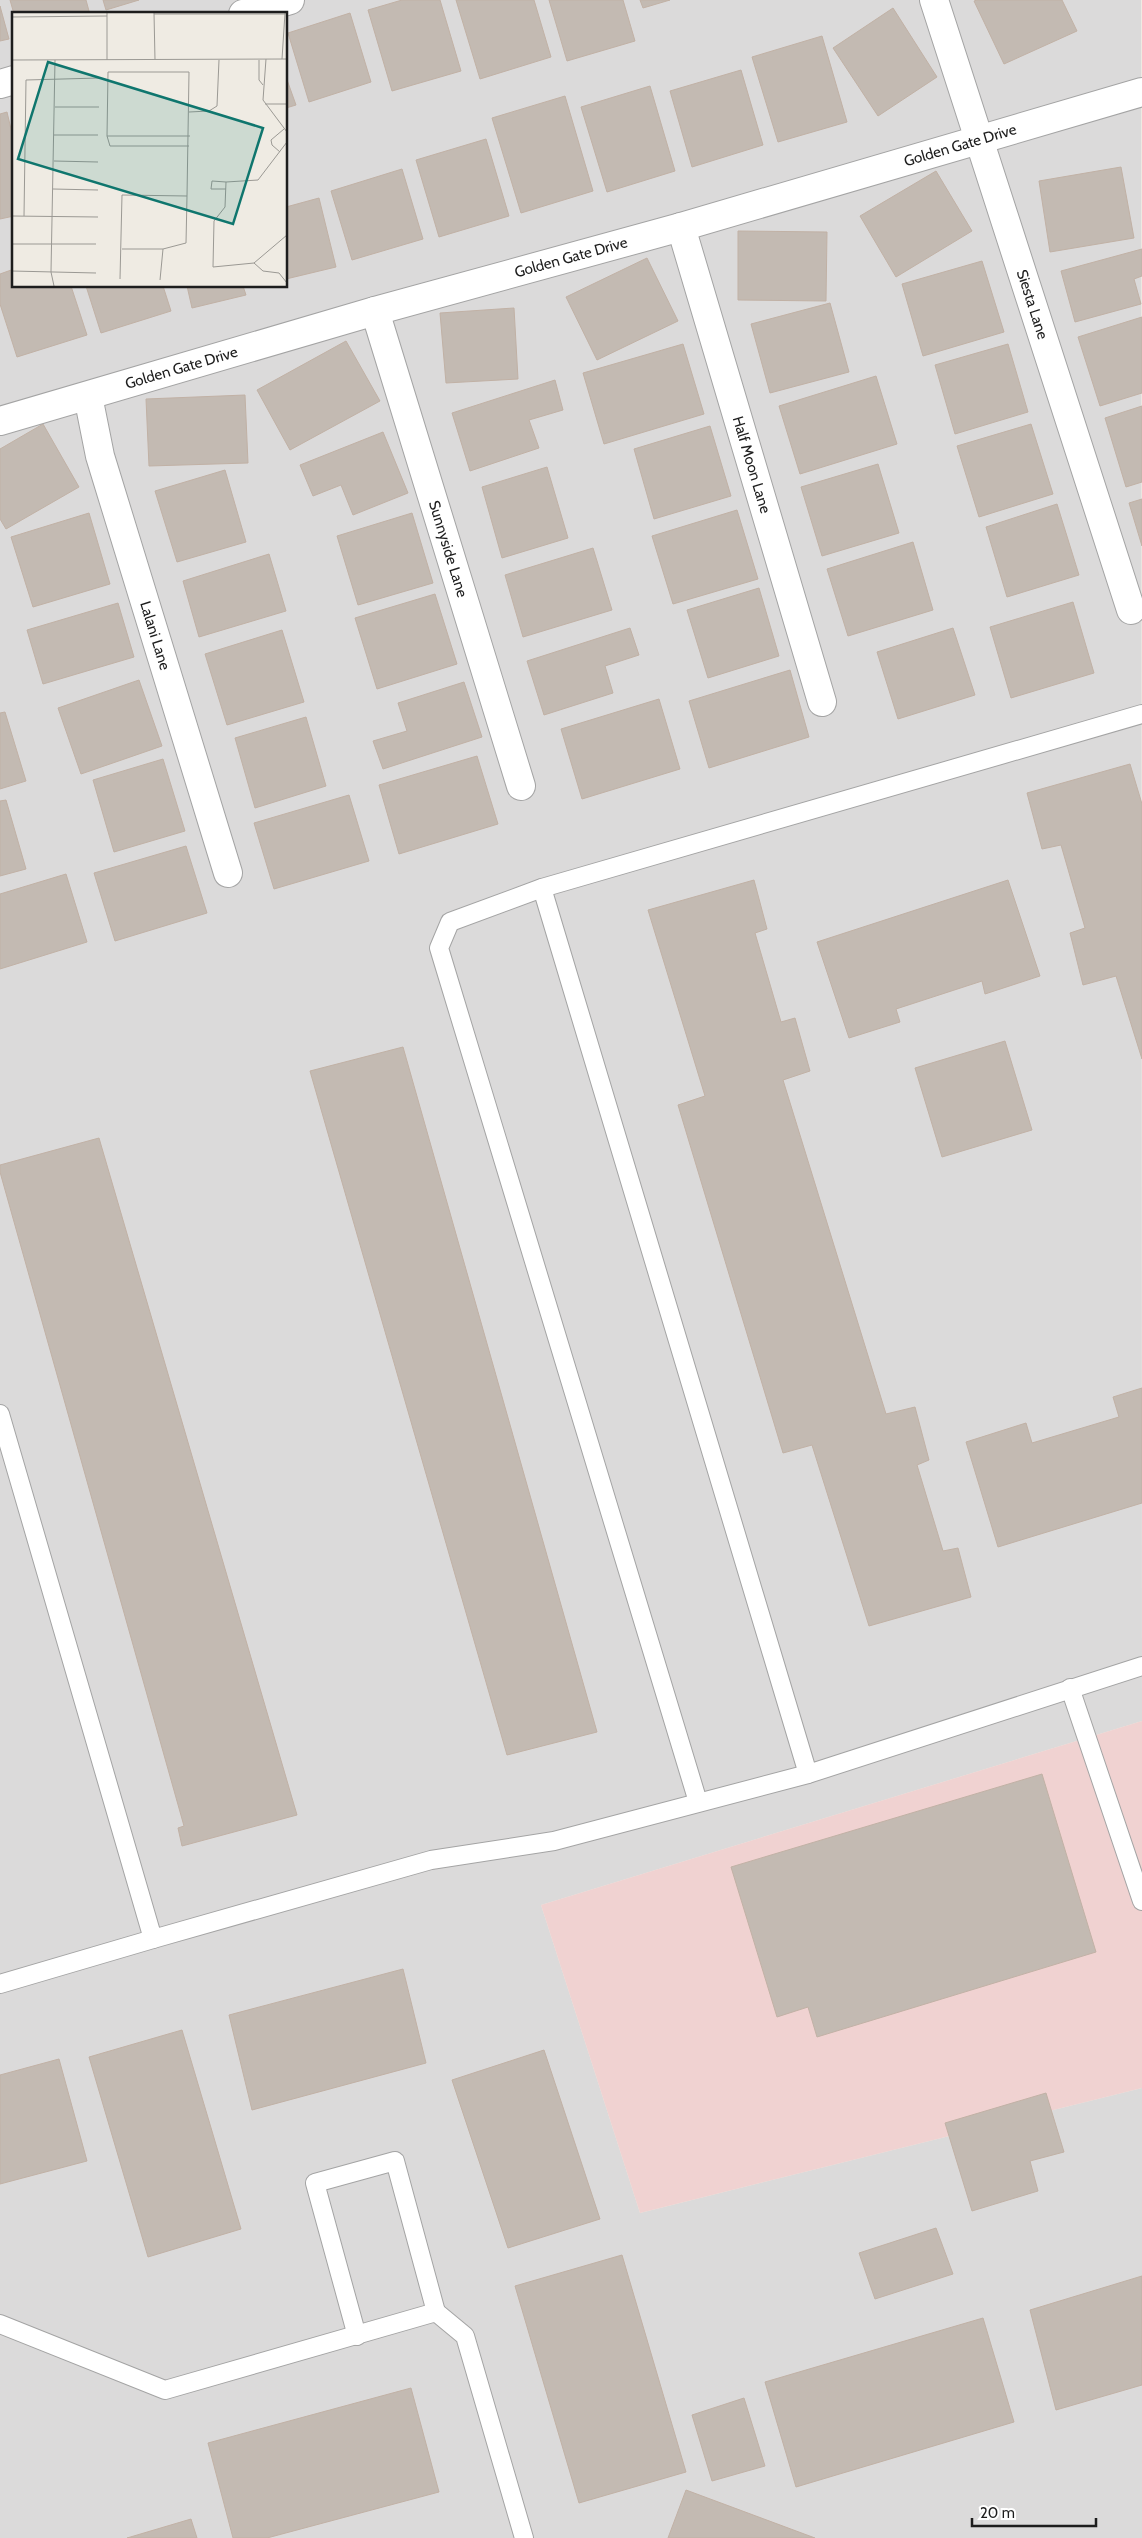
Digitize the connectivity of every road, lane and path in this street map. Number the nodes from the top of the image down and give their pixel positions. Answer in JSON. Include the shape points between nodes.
{"nodes":[{"id":1,"x":290,"y":0,"type":"edge"},
{"id":2,"x":934,"y":0,"type":"edge"},
{"id":3,"x":250,"y":12,"type":"edge"},
{"id":4,"x":1142,"y":92,"type":"edge"},
{"id":5,"x":980,"y":141,"type":"junction"},
{"id":6,"x":681,"y":227,"type":"junction"},
{"id":7,"x":375,"y":311,"type":"junction"},
{"id":8,"x":88,"y":396,"type":"junction"},
{"id":9,"x":0,"y":421,"type":"edge"},
{"id":10,"x":1131,"y":610,"type":"dead end"},
{"id":11,"x":822,"y":702,"type":"dead end"},
{"id":12,"x":1142,"y":714,"type":"edge"},
{"id":13,"x":521,"y":786,"type":"dead end"},
{"id":14,"x":228,"y":873,"type":"dead end"},
{"id":15,"x":542,"y":888,"type":"junction"},
{"id":16,"x":0,"y":1414,"type":"edge"},
{"id":17,"x":1142,"y":1666,"type":"edge"},
{"id":18,"x":1070,"y":1688,"type":"junction"},
{"id":19,"x":808,"y":1774,"type":"junction"},
{"id":20,"x":698,"y":1802,"type":"junction"},
{"id":21,"x":1142,"y":1901,"type":"edge"},
{"id":22,"x":153,"y":1940,"type":"junction"},
{"id":23,"x":0,"y":1984,"type":"edge"},
{"id":24,"x":436,"y":2312,"type":"junction"},
{"id":25,"x":0,"y":2324,"type":"edge"},
{"id":26,"x":357,"y":2336,"type":"junction"},
{"id":27,"x":524,"y":2538,"type":"edge"}],
"edges":[{"from":1,"to":3,"type":"street"},
{"from":2,"to":5,"type":"street","name":"Siesta Lane"},
{"from":4,"to":5,"type":"street","name":"Golden Gate Drive"},
{"from":5,"to":6,"type":"street","name":"Golden Gate Drive"},
{"from":5,"to":10,"type":"street","name":"Siesta Lane"},
{"from":6,"to":7,"type":"street","name":"Golden Gate Drive"},
{"from":6,"to":11,"type":"street","name":"Half Moon Lane"},
{"from":7,"to":8,"type":"street","name":"Golden Gate Drive"},
{"from":7,"to":13,"type":"street","name":"Sunnyside Lane"},
{"from":8,"to":9,"type":"street","name":"Golden Gate Drive"},
{"from":8,"to":14,"type":"street","name":"Lalani Lane","via":[[100,456]]},
{"from":12,"to":15,"type":"lane"},
{"from":15,"to":19,"type":"lane"},
{"from":15,"to":20,"type":"lane","via":[[450,922],[439,948]]},
{"from":16,"to":22,"type":"lane"},
{"from":17,"to":18,"type":"lane"},
{"from":18,"to":19,"type":"lane"},
{"from":18,"to":21,"type":"lane"},
{"from":19,"to":20,"type":"lane"},
{"from":20,"to":22,"type":"lane","via":[[554,1841],[431,1860]]},
{"from":22,"to":23,"type":"lane"},
{"from":24,"to":26,"type":"lane"},
{"from":24,"to":26,"type":"lane","via":[[395,2161],[315,2183]]},
{"from":24,"to":27,"type":"lane","via":[[464,2336]]},
{"from":25,"to":26,"type":"lane","via":[[165,2390]]}]}
